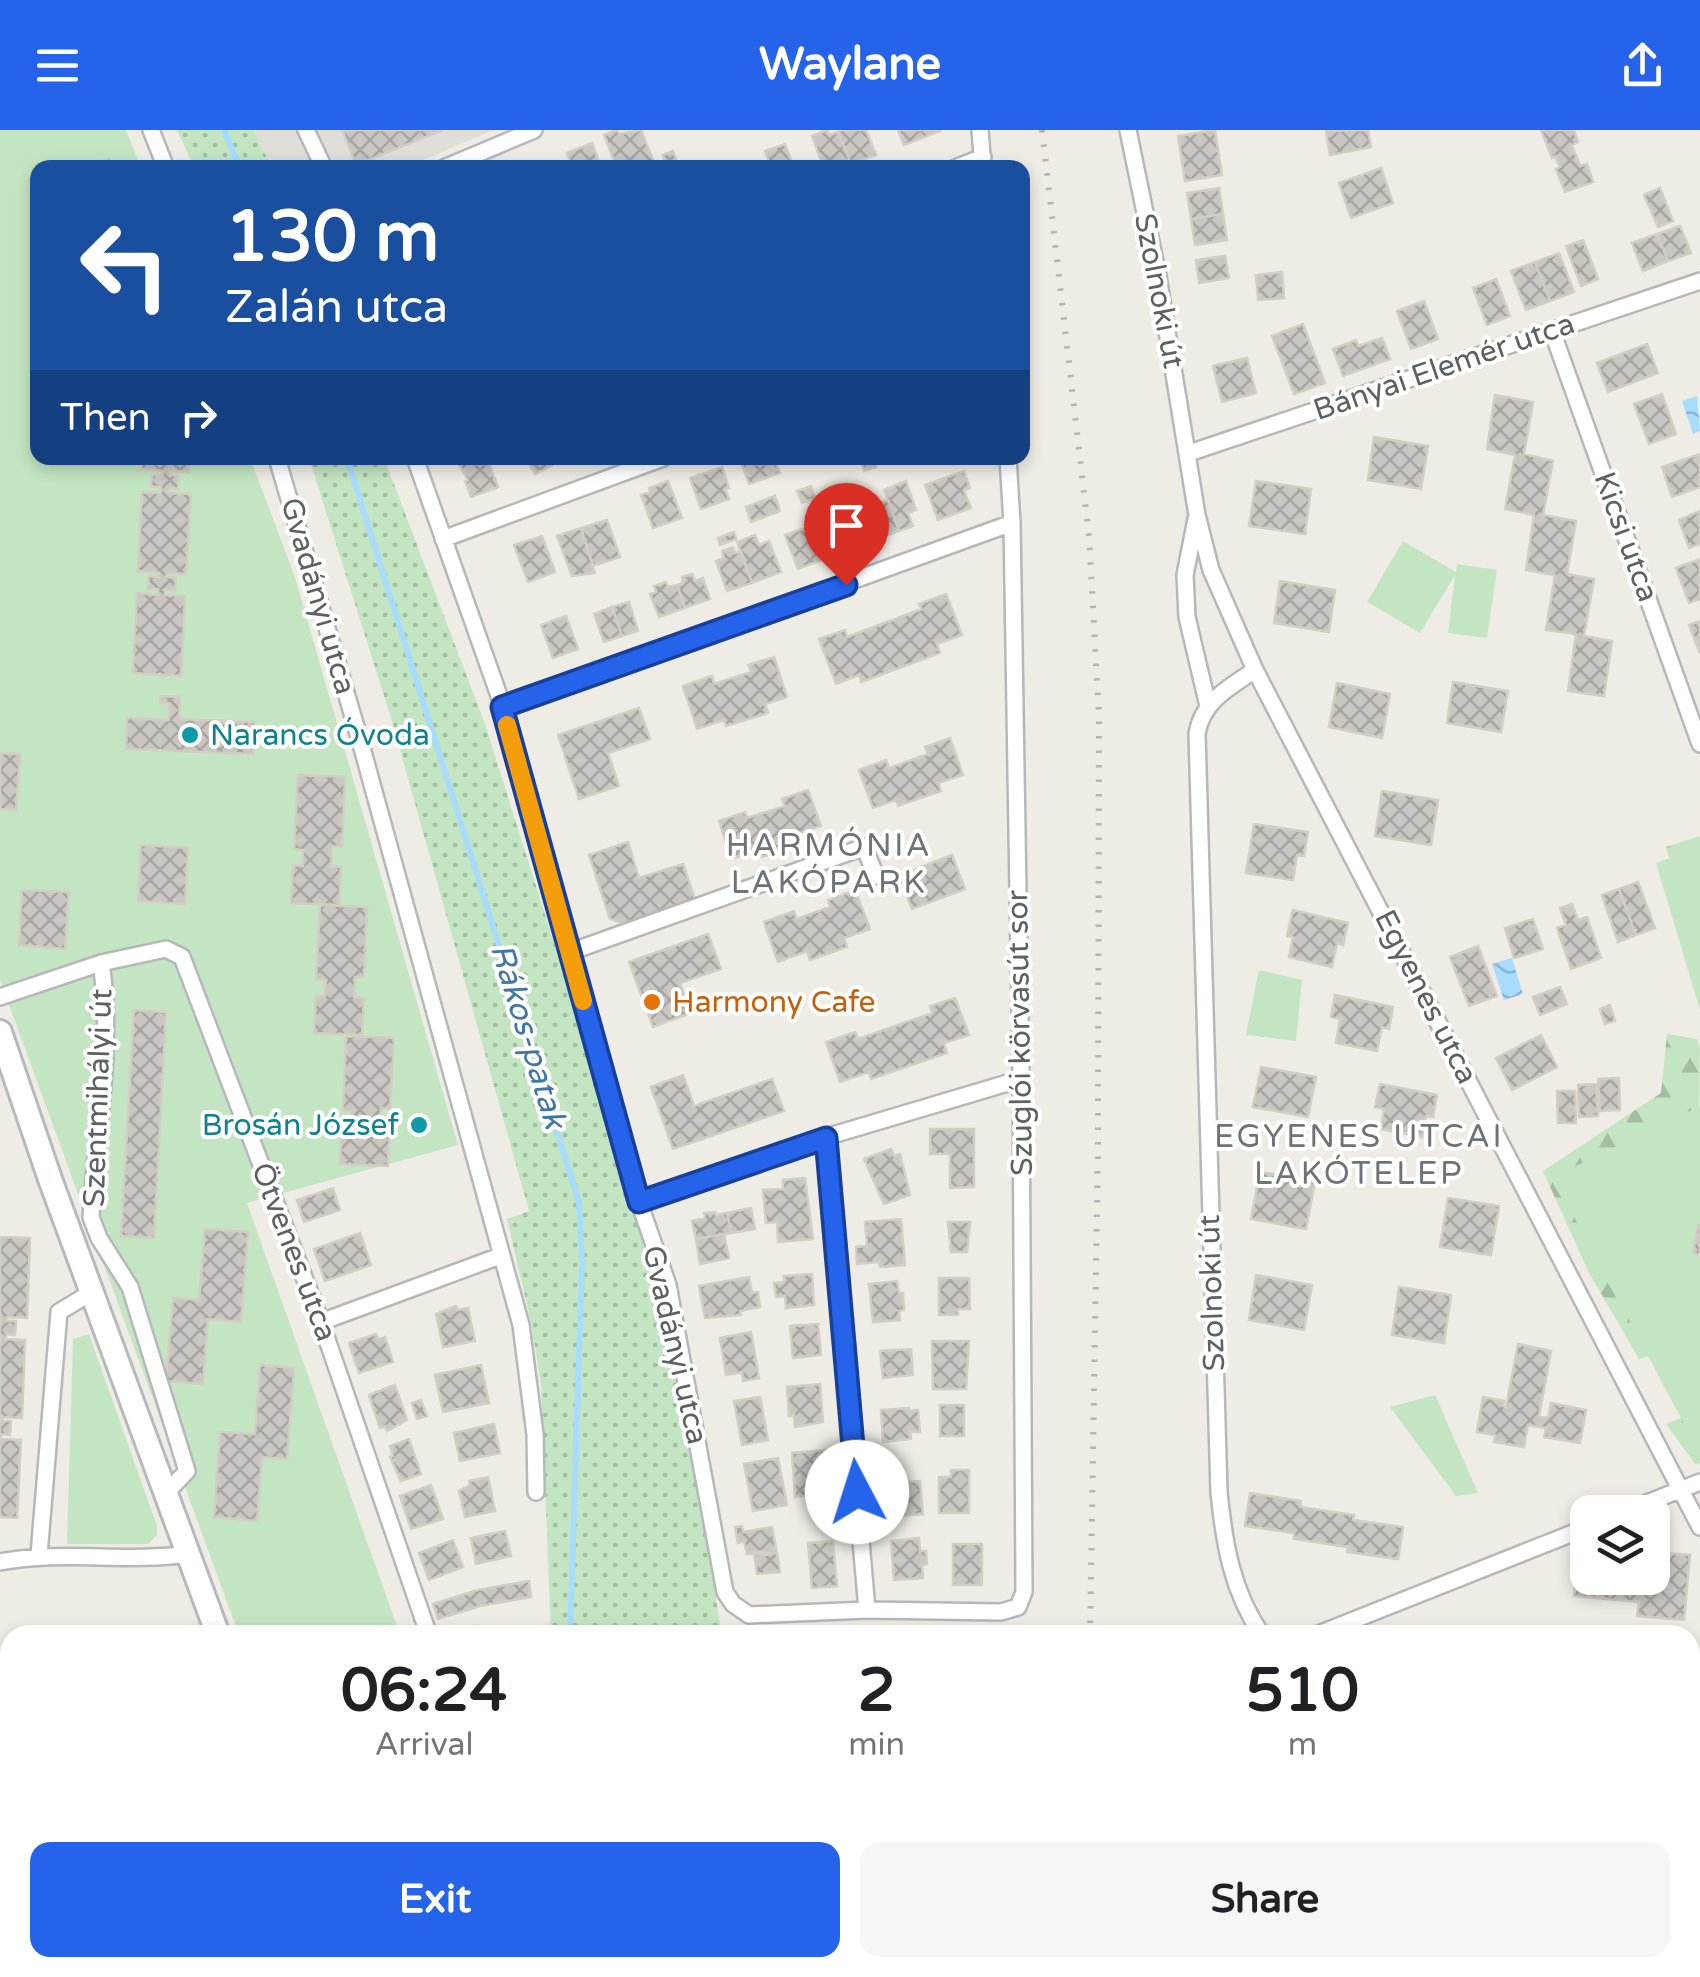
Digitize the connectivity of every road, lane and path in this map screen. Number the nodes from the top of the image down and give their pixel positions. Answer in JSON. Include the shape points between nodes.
{"nodes":[{"id":1,"x":151,"y":130,"type":"edge"},
{"id":2,"x":306,"y":130,"type":"edge"},
{"id":3,"x":534,"y":130,"type":"edge"},
{"id":4,"x":980,"y":130,"type":"edge"},
{"id":5,"x":1128,"y":130,"type":"edge"},
{"id":6,"x":163,"y":160,"type":"edge"},
{"id":7,"x":320,"y":160,"type":"edge"},
{"id":8,"x":463,"y":160,"type":"edge"},
{"id":9,"x":983,"y":160,"type":"edge"},
{"id":10,"x":1700,"y":281,"type":"edge"},
{"id":11,"x":1552,"y":330,"type":"junction"},
{"id":12,"x":1189,"y":453,"type":"junction"},
{"id":13,"x":279,"y":465,"type":"edge"},
{"id":14,"x":417,"y":465,"type":"edge"},
{"id":15,"x":644,"y":465,"type":"edge"},
{"id":16,"x":1008,"y":465,"type":"edge"},
{"id":17,"x":1197,"y":515,"type":"junction"},
{"id":18,"x":1012,"y":523,"type":"junction"},
{"id":19,"x":443,"y":539,"type":"junction"},
{"id":20,"x":1255,"y":670,"type":"junction"},
{"id":21,"x":1208,"y":706,"type":"junction"},
{"id":22,"x":502,"y":707,"type":"junction"},
{"id":23,"x":1700,"y":744,"type":"edge"},
{"id":24,"x":876,"y":876,"type":"dead end"},
{"id":25,"x":570,"y":952,"type":"junction"},
{"id":26,"x":100,"y":962,"type":"junction"},
{"id":27,"x":0,"y":997,"type":"edge"},
{"id":28,"x":0,"y":1032,"type":"edge"},
{"id":29,"x":1022,"y":1078,"type":"junction"},
{"id":30,"x":8,"y":1084,"type":"edge"},
{"id":31,"x":826,"y":1138,"type":"junction"},
{"id":32,"x":639,"y":1202,"type":"junction"},
{"id":33,"x":500,"y":1256,"type":"junction"},
{"id":34,"x":92,"y":1292,"type":"junction"},
{"id":35,"x":321,"y":1322,"type":"junction"},
{"id":36,"x":1700,"y":1482,"type":"edge"},
{"id":37,"x":1681,"y":1490,"type":"junction"},
{"id":38,"x":167,"y":1492,"type":"junction"},
{"id":39,"x":536,"y":1492,"type":"dead end"},
{"id":40,"x":1668,"y":1495,"type":"edge"},
{"id":41,"x":1700,"y":1527,"type":"edge"},
{"id":42,"x":1570,"y":1534,"type":"edge"},
{"id":43,"x":39,"y":1554,"type":"junction"},
{"id":44,"x":190,"y":1554,"type":"junction"},
{"id":45,"x":0,"y":1562,"type":"edge"},
{"id":46,"x":868,"y":1610,"type":"junction"},
{"id":47,"x":215,"y":1625,"type":"edge"},
{"id":48,"x":426,"y":1625,"type":"edge"},
{"id":49,"x":1256,"y":1625,"type":"edge"},
{"id":50,"x":1341,"y":1625,"type":"edge"}],
"edges":[{"from":1,"to":6,"type":"street"},
{"from":2,"to":7,"type":"street"},
{"from":3,"to":8,"type":"street"},
{"from":4,"to":9,"type":"street"},
{"from":5,"to":12,"type":"street","name":"Szolnoki út"},
{"from":10,"to":11,"type":"street","name":"Bányai Elemér utca"},
{"from":11,"to":12,"type":"street","name":"Bányai Elemér utca"},
{"from":11,"to":23,"type":"street","name":"Kicsi utca"},
{"from":12,"to":17,"type":"street","name":"Egyenes utca"},
{"from":13,"to":33,"type":"street","name":"Gvadányi utca"},
{"from":14,"to":19,"type":"street","name":"Gvadányi utca"},
{"from":15,"to":19,"type":"street"},
{"from":16,"to":18,"type":"street","name":"Szuglói körvasút sor"},
{"from":17,"to":20,"type":"street","name":"Egyenes utca","via":[[1211,570]]},
{"from":17,"to":21,"type":"street","name":"Szolnoki út","via":[[1185,575],[1187,617]]},
{"from":18,"to":22,"type":"street"},
{"from":18,"to":29,"type":"street","name":"Szuglói körvasút sor"},
{"from":19,"to":22,"type":"street","name":"Gvadányi utca"},
{"from":20,"to":21,"type":"street"},
{"from":20,"to":37,"type":"street","name":"Egyenes utca"},
{"from":21,"to":49,"type":"street","name":"Szolnoki út","via":[[1197,734],[1219,1492],[1224,1547]]},
{"from":22,"to":25,"type":"street","name":"Gvadányi utca"},
{"from":24,"to":25,"type":"street","via":[[864,847]]},
{"from":25,"to":32,"type":"street","name":"Gvadányi utca"},
{"from":26,"to":27,"type":"street","name":"Szentmihályi út"},
{"from":26,"to":35,"type":"street","name":"Ötvenes utca","via":[[166,949],[182,958]]},
{"from":26,"to":38,"type":"street","name":"Szentmihályi út","via":[[105,1048],[91,1217],[130,1287],[187,1471]]},
{"from":28,"to":30,"type":"street","name":"Szentmihályi út"},
{"from":29,"to":31,"type":"street"},
{"from":29,"to":46,"type":"street","name":"Szuglói körvasút sor","via":[[1024,1592],[1018,1607],[1001,1612]]},
{"from":30,"to":34,"type":"street","name":"Szentmihályi út"},
{"from":31,"to":32,"type":"street"},
{"from":31,"to":46,"type":"street"},
{"from":32,"to":46,"type":"street","name":"Gvadányi utca","via":[[668,1285],[725,1592],[749,1615]]},
{"from":33,"to":35,"type":"street"},
{"from":33,"to":39,"type":"street","name":"Gvadányi utca","via":[[530,1382]]},
{"from":34,"to":38,"type":"street","name":"Szentmihályi út"},
{"from":34,"to":43,"type":"street","via":[[59,1312]]},
{"from":35,"to":48,"type":"street","name":"Ötvenes utca"},
{"from":36,"to":37,"type":"street"},
{"from":37,"to":40,"type":"street"},
{"from":37,"to":41,"type":"street","name":"Egyenes utca"},
{"from":38,"to":44,"type":"street","name":"Szentmihályi út"},
{"from":42,"to":50,"type":"street"},
{"from":43,"to":44,"type":"street"},
{"from":43,"to":45,"type":"street"},
{"from":44,"to":47,"type":"street","name":"Szentmihályi út"}]}
